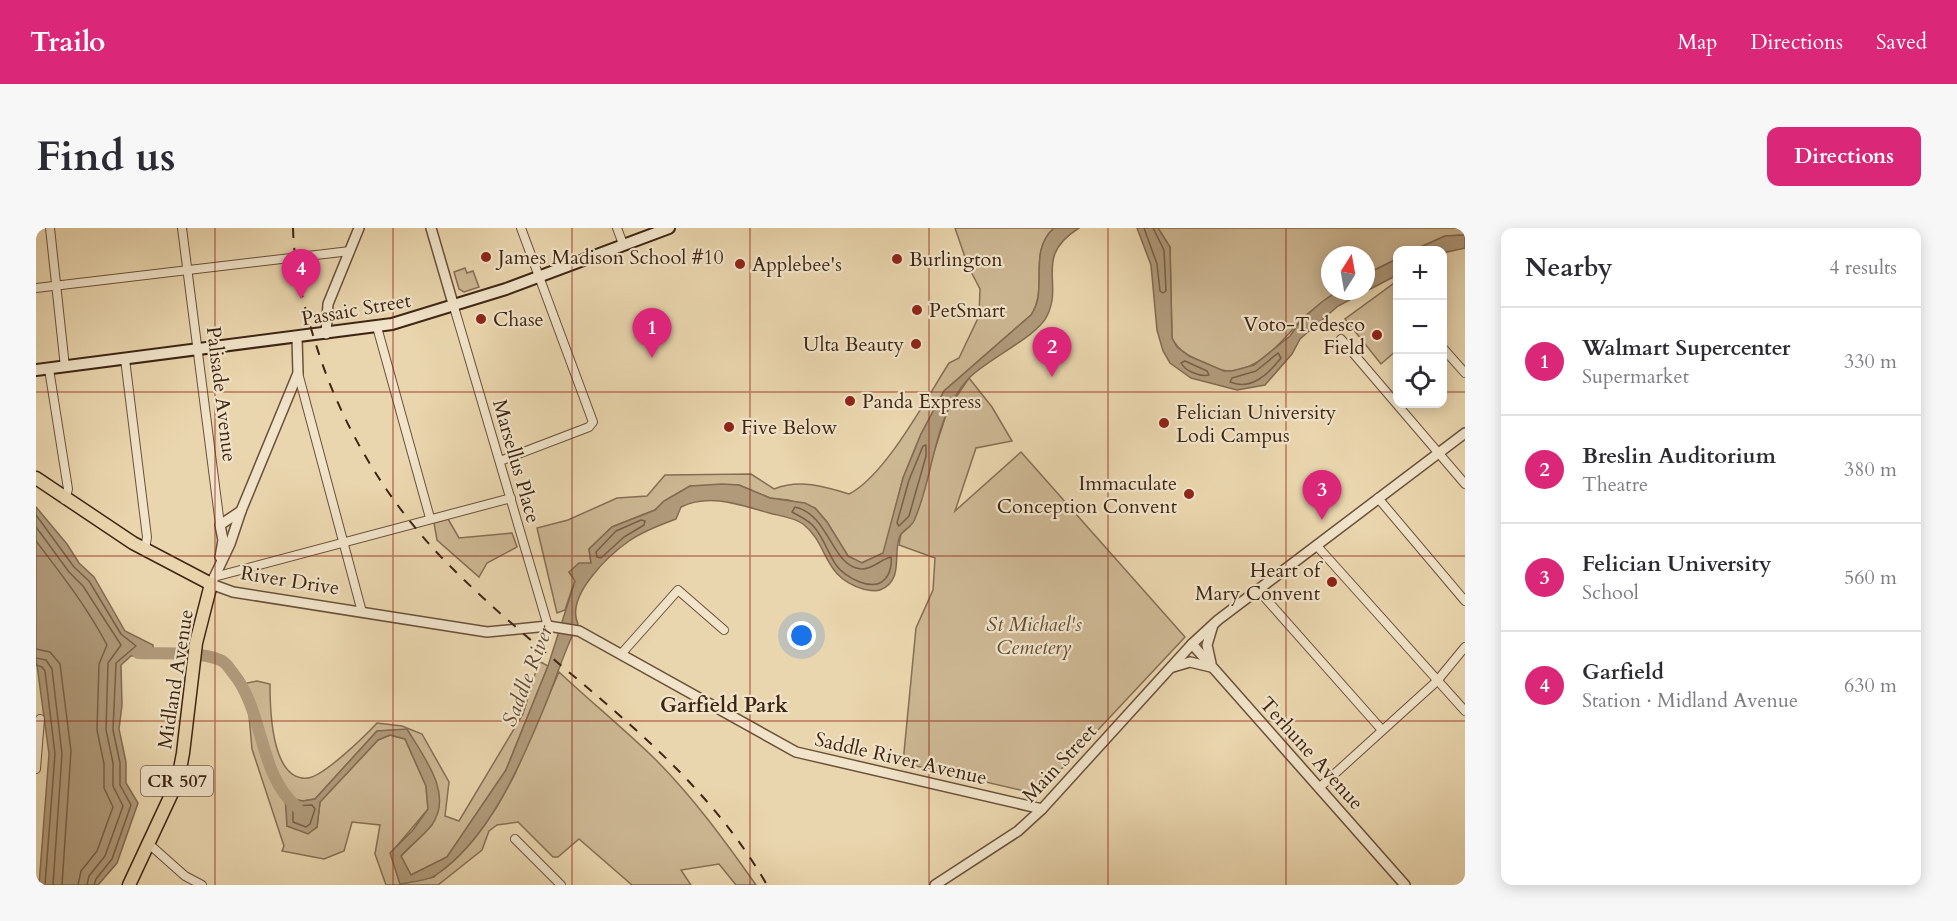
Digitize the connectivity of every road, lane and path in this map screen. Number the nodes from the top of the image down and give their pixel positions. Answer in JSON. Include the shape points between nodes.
{"nodes":[{"id":1,"x":50,"y":228,"type":"edge"},
{"id":2,"x":182,"y":228,"type":"edge"},
{"id":3,"x":359,"y":228,"type":"edge"},
{"id":4,"x":431,"y":228,"type":"edge"},
{"id":5,"x":521,"y":228,"type":"edge"},
{"id":6,"x":617,"y":228,"type":"edge"},
{"id":7,"x":669,"y":228,"type":"edge"},
{"id":8,"x":623,"y":244,"type":"junction"},
{"id":9,"x":350,"y":251,"type":"junction"},
{"id":10,"x":186,"y":270,"type":"junction"},
{"id":11,"x":539,"y":276,"type":"junction"},
{"id":12,"x":56,"y":286,"type":"junction"},
{"id":13,"x":36,"y":288,"type":"edge"},
{"id":14,"x":454,"y":307,"type":"junction"},
{"id":15,"x":377,"y":327,"type":"junction"},
{"id":16,"x":326,"y":334,"type":"junction"},
{"id":17,"x":297,"y":338,"type":"junction"},
{"id":18,"x":1341,"y":339,"type":"dead end"},
{"id":19,"x":199,"y":350,"type":"junction"},
{"id":20,"x":1447,"y":352,"type":"edge"},
{"id":21,"x":125,"y":359,"type":"junction"},
{"id":22,"x":65,"y":367,"type":"junction"},
{"id":23,"x":49,"y":369,"type":"junction"},
{"id":24,"x":36,"y":370,"type":"edge"},
{"id":25,"x":298,"y":373,"type":"junction"},
{"id":26,"x":1465,"y":373,"type":"edge"},
{"id":27,"x":1465,"y":434,"type":"edge"},
{"id":28,"x":1438,"y":454,"type":"junction"},
{"id":29,"x":500,"y":461,"type":"junction"},
{"id":30,"x":36,"y":478,"type":"edge"},
{"id":31,"x":1465,"y":484,"type":"edge"},
{"id":32,"x":510,"y":498,"type":"junction"},
{"id":33,"x":1378,"y":498,"type":"junction"},
{"id":34,"x":65,"y":500,"type":"junction"},
{"id":35,"x":241,"y":511,"type":"junction"},
{"id":36,"x":430,"y":518,"type":"junction"},
{"id":37,"x":220,"y":525,"type":"junction"},
{"id":38,"x":343,"y":542,"type":"junction"},
{"id":39,"x":1317,"y":546,"type":"junction"},
{"id":40,"x":145,"y":549,"type":"junction"},
{"id":41,"x":219,"y":564,"type":"junction"},
{"id":42,"x":212,"y":580,"type":"junction"},
{"id":43,"x":1258,"y":590,"type":"junction"},
{"id":44,"x":1465,"y":600,"type":"edge"},
{"id":45,"x":362,"y":612,"type":"junction"},
{"id":46,"x":1213,"y":624,"type":"junction"},
{"id":47,"x":551,"y":626,"type":"junction"},
{"id":48,"x":566,"y":628,"type":"joint"},
{"id":49,"x":724,"y":630,"type":"dead end"},
{"id":50,"x":1192,"y":644,"type":"junction"},
{"id":51,"x":1465,"y":647,"type":"edge"},
{"id":52,"x":622,"y":653,"type":"junction"},
{"id":53,"x":1170,"y":669,"type":"junction"},
{"id":54,"x":1213,"y":669,"type":"junction"},
{"id":55,"x":1437,"y":681,"type":"junction"},
{"id":56,"x":1465,"y":711,"type":"edge"},
{"id":57,"x":40,"y":719,"type":"dead end"},
{"id":58,"x":1382,"y":730,"type":"junction"},
{"id":59,"x":36,"y":769,"type":"edge"},
{"id":60,"x":1319,"y":788,"type":"junction"},
{"id":61,"x":1017,"y":804,"type":"junction"},
{"id":62,"x":1042,"y":809,"type":"junction"},
{"id":63,"x":1018,"y":831,"type":"junction"},
{"id":64,"x":515,"y":839,"type":"dead end"},
{"id":65,"x":149,"y":844,"type":"junction"},
{"id":66,"x":129,"y":885,"type":"edge"},
{"id":67,"x":202,"y":885,"type":"edge"},
{"id":68,"x":561,"y":885,"type":"edge"},
{"id":69,"x":934,"y":885,"type":"edge"},
{"id":70,"x":1405,"y":885,"type":"edge"}],
"edges":[{"from":1,"to":12,"type":"street"},
{"from":2,"to":10,"type":"street","name":"Palisade Avenue"},
{"from":3,"to":9,"type":"street"},
{"from":4,"to":14,"type":"street"},
{"from":5,"to":11,"type":"street"},
{"from":6,"to":8,"type":"street"},
{"from":7,"to":8,"type":"main road","name":"Passaic Street"},
{"from":8,"to":11,"type":"main road","name":"Passaic Street"},
{"from":9,"to":10,"type":"street"},
{"from":9,"to":16,"type":"street","via":[[328,304]]},
{"from":10,"to":12,"type":"street"},
{"from":10,"to":19,"type":"street","name":"Palisade Avenue"},
{"from":11,"to":14,"type":"main road","name":"Passaic Street"},
{"from":11,"to":29,"type":"street","via":[[593,424]]},
{"from":12,"to":13,"type":"street"},
{"from":12,"to":22,"type":"street"},
{"from":14,"to":15,"type":"main road","name":"Passaic Street"},
{"from":14,"to":29,"type":"street","name":"Marsellus Place"},
{"from":15,"to":16,"type":"main road","name":"Passaic Street"},
{"from":15,"to":36,"type":"street"},
{"from":16,"to":17,"type":"main road","name":"Passaic Street"},
{"from":17,"to":19,"type":"main road","name":"Passaic Street"},
{"from":17,"to":25,"type":"street","name":"Midland Avenue"},
{"from":18,"to":28,"type":"street"},
{"from":19,"to":21,"type":"main road","name":"Passaic Street"},
{"from":19,"to":37,"type":"street","name":"Palisade Avenue"},
{"from":20,"to":26,"type":"street"},
{"from":21,"to":22,"type":"main road","name":"Passaic Street"},
{"from":21,"to":40,"type":"street","via":[[147,537]]},
{"from":22,"to":23,"type":"main road","name":"Passaic Street"},
{"from":23,"to":24,"type":"main road","name":"Passaic Street"},
{"from":23,"to":34,"type":"street","via":[[68,489]]},
{"from":25,"to":35,"type":"street","name":"Midland Avenue"},
{"from":25,"to":38,"type":"street"},
{"from":27,"to":28,"type":"street","name":"Main Street"},
{"from":28,"to":31,"type":"street"},
{"from":28,"to":33,"type":"street","name":"Main Street"},
{"from":29,"to":32,"type":"street","name":"Marsellus Place"},
{"from":30,"to":34,"type":"main road","name":"River Drive"},
{"from":32,"to":36,"type":"street"},
{"from":32,"to":47,"type":"street","name":"Marsellus Place"},
{"from":33,"to":39,"type":"street","name":"Main Street"},
{"from":33,"to":44,"type":"street"},
{"from":34,"to":40,"type":"main road","name":"River Drive"},
{"from":35,"to":37,"type":"street"},
{"from":35,"to":41,"type":"street","name":"Midland Avenue"},
{"from":36,"to":38,"type":"street"},
{"from":37,"to":41,"type":"street","name":"Palisade Avenue","via":[[223,540]]},
{"from":38,"to":42,"type":"street"},
{"from":38,"to":45,"type":"street"},
{"from":39,"to":43,"type":"street","name":"Main Street"},
{"from":39,"to":55,"type":"street"},
{"from":40,"to":42,"type":"main road","name":"River Drive"},
{"from":41,"to":42,"type":"street","name":"Midland Avenue"},
{"from":42,"to":45,"type":"street","name":"River Drive","via":[[233,592]]},
{"from":42,"to":65,"type":"main road","name":"Midland Avenue","number":"CR 507","via":[[195,649],[181,767]]},
{"from":43,"to":46,"type":"street","name":"Main Street"},
{"from":43,"to":58,"type":"street"},
{"from":45,"to":47,"type":"street","name":"River Drive","via":[[487,632]]},
{"from":46,"to":50,"type":"street","name":"Main Street"},
{"from":46,"to":54,"type":"street","via":[[1207,645]]},
{"from":47,"to":48,"type":"street","name":"River Drive"},
{"from":48,"to":52,"type":"street","name":"Saddle River Avenue"},
{"from":49,"to":52,"type":"street","via":[[678,590]]},
{"from":50,"to":53,"type":"street","name":"Main Street"},
{"from":50,"to":54,"type":"street","name":"Terhune Avenue"},
{"from":51,"to":55,"type":"street"},
{"from":52,"to":61,"type":"street","name":"Saddle River Avenue","via":[[805,755]]},
{"from":53,"to":54,"type":"street","via":[[1190,662]]},
{"from":53,"to":62,"type":"street","name":"Main Street"},
{"from":54,"to":60,"type":"street","name":"Terhune Avenue"},
{"from":55,"to":56,"type":"street"},
{"from":55,"to":58,"type":"street"},
{"from":57,"to":59,"type":"street"},
{"from":58,"to":60,"type":"street"},
{"from":60,"to":70,"type":"street","name":"Terhune Avenue"},
{"from":61,"to":62,"type":"street","name":"Saddle River Avenue"},
{"from":61,"to":63,"type":"street","via":[[1024,814]]},
{"from":62,"to":63,"type":"street","name":"Main Street"},
{"from":63,"to":69,"type":"street","name":"Main Street"},
{"from":64,"to":68,"type":"street"},
{"from":65,"to":66,"type":"main road","name":"Midland Avenue","number":"CR 507"},
{"from":65,"to":67,"type":"street","via":[[184,876]]}]}
